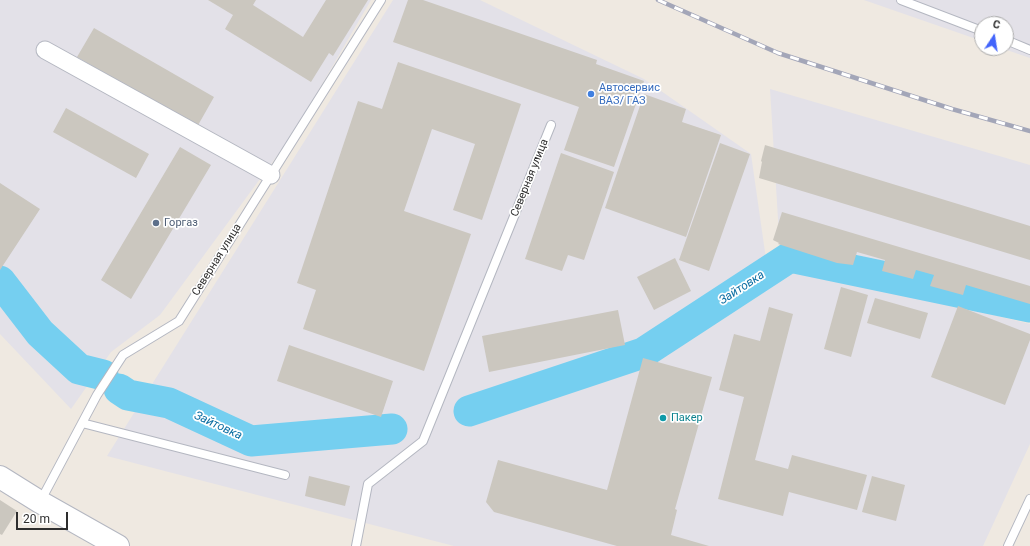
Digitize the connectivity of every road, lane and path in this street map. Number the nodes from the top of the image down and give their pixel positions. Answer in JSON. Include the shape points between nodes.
{"nodes":[{"id":1,"x":381,"y":0,"type":"edge"},
{"id":2,"x":901,"y":0,"type":"edge"},
{"id":3,"x":974,"y":28,"type":"edge"},
{"id":4,"x":1014,"y":43,"type":"edge"},
{"id":5,"x":45,"y":50,"type":"dead end"},
{"id":6,"x":1030,"y":50,"type":"edge"},
{"id":7,"x":551,"y":125,"type":"dead end"},
{"id":8,"x":271,"y":175,"type":"junction"},
{"id":9,"x":82,"y":423,"type":"junction"},
{"id":10,"x":285,"y":475,"type":"dead end"},
{"id":11,"x":0,"y":477,"type":"edge"},
{"id":12,"x":1030,"y":499,"type":"edge"},
{"id":13,"x":40,"y":502,"type":"junction"},
{"id":14,"x":112,"y":545,"type":"edge"},
{"id":15,"x":356,"y":546,"type":"edge"},
{"id":16,"x":1008,"y":546,"type":"edge"}],
"edges":[{"from":1,"to":8,"type":"lane","name":"Северная улица"},
{"from":2,"to":3,"type":"lane"},
{"from":4,"to":6,"type":"lane"},
{"from":5,"to":8,"type":"street"},
{"from":7,"to":15,"type":"lane","name":"Северная улица","via":[[422,441],[368,484]]},
{"from":8,"to":9,"type":"lane","name":"Северная улица","via":[[179,321],[123,355]]},
{"from":9,"to":10,"type":"lane"},
{"from":9,"to":13,"type":"lane","name":"Северная улица"},
{"from":11,"to":13,"type":"main road"},
{"from":12,"to":16,"type":"lane"},
{"from":13,"to":14,"type":"main road"}]}
